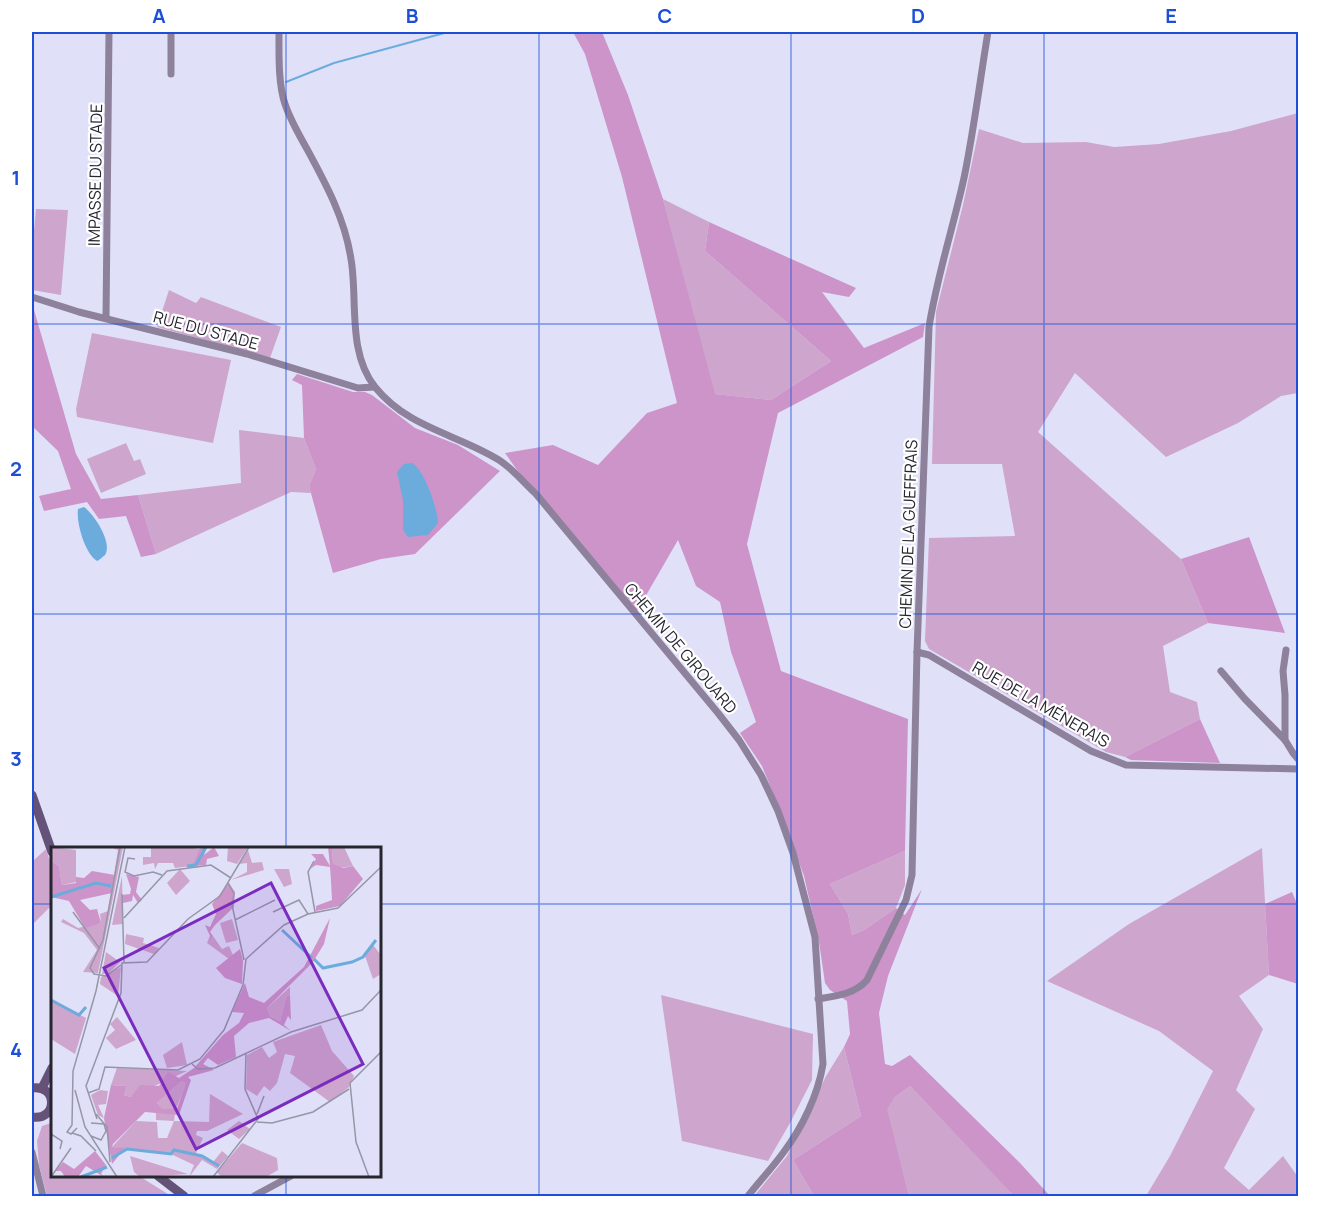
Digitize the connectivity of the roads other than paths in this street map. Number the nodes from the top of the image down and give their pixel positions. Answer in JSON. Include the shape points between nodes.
{"nodes":[{"id":1,"x":109,"y":32,"type":"edge"},
{"id":2,"x":171,"y":32,"type":"edge"},
{"id":3,"x":279,"y":32,"type":"edge"},
{"id":4,"x":988,"y":32,"type":"edge"},
{"id":5,"x":171,"y":74,"type":"dead end"},
{"id":6,"x":32,"y":297,"type":"edge"},
{"id":7,"x":106,"y":318,"type":"junction"},
{"id":8,"x":374,"y":387,"type":"junction"},
{"id":9,"x":1286,"y":650,"type":"dead end"},
{"id":10,"x":917,"y":652,"type":"junction"},
{"id":11,"x":1221,"y":671,"type":"dead end"},
{"id":12,"x":1285,"y":740,"type":"junction"},
{"id":13,"x":1293,"y":753,"type":"junction"},
{"id":14,"x":1299,"y":759,"type":"edge"},
{"id":15,"x":1282,"y":768,"type":"junction"},
{"id":16,"x":1299,"y":769,"type":"edge"},
{"id":17,"x":32,"y":795,"type":"edge"},
{"id":18,"x":51,"y":849,"type":"edge"},
{"id":19,"x":818,"y":999,"type":"junction"},
{"id":20,"x":51,"y":1070,"type":"edge"},
{"id":21,"x":32,"y":1088,"type":"edge"},
{"id":22,"x":42,"y":1089,"type":"junction"},
{"id":23,"x":51,"y":1112,"type":"edge"},
{"id":24,"x":32,"y":1117,"type":"edge"},
{"id":25,"x":32,"y":1152,"type":"edge"},
{"id":26,"x":159,"y":1177,"type":"edge"},
{"id":27,"x":289,"y":1177,"type":"edge"},
{"id":28,"x":43,"y":1197,"type":"edge"},
{"id":29,"x":184,"y":1197,"type":"edge"},
{"id":30,"x":254,"y":1197,"type":"edge"},
{"id":31,"x":748,"y":1197,"type":"edge"}],
"edges":[{"from":1,"to":7,"type":"street","name":"IMPASSE DU STADE"},
{"from":2,"to":5,"type":"street"},
{"from":3,"to":8,"type":"street","name":"CHEMIN DE GIROUARD","via":[[285,103],[333,199],[346,237],[358,348]]},
{"from":4,"to":10,"type":"street","name":"CHEMIN DE LA GUEFFRAIS","via":[[964,178],[929,327]]},
{"from":6,"to":7,"type":"street","name":"RUE DU STADE"},
{"from":7,"to":8,"type":"street","name":"RUE DU STADE","via":[[247,354],[358,388]]},
{"from":8,"to":19,"type":"street","name":"CHEMIN DE GIROUARD","via":[[411,419],[482,450],[512,470],[739,740],[761,775],[793,853],[814,937]]},
{"from":9,"to":12,"type":"street","via":[[1282,671]]},
{"from":10,"to":15,"type":"street","name":"RUE DE LA MÉNERAIS","via":[[929,655],[1091,751],[1126,765]]},
{"from":10,"to":19,"type":"street","name":"CHEMIN DE LA GUEFFRAIS","via":[[912,875],[906,900],[863,985],[852,992]]},
{"from":11,"to":12,"type":"street"},
{"from":12,"to":13,"type":"street"},
{"from":13,"to":14,"type":"street"},
{"from":13,"to":15,"type":"street"},
{"from":15,"to":16,"type":"street","name":"RUE DE LA MÉNERAIS"},
{"from":17,"to":18,"type":"main road"},
{"from":19,"to":31,"type":"street","name":"CHEMIN DE GIROUARD","via":[[823,1064],[820,1081],[798,1129]]},
{"from":20,"to":22,"type":"main road"},
{"from":21,"to":22,"type":"main road"},
{"from":22,"to":23,"type":"main road","via":[[51,1101]]},
{"from":23,"to":24,"type":"main road"},
{"from":25,"to":28,"type":"street"},
{"from":26,"to":29,"type":"main road"},
{"from":27,"to":30,"type":"street"}]}
